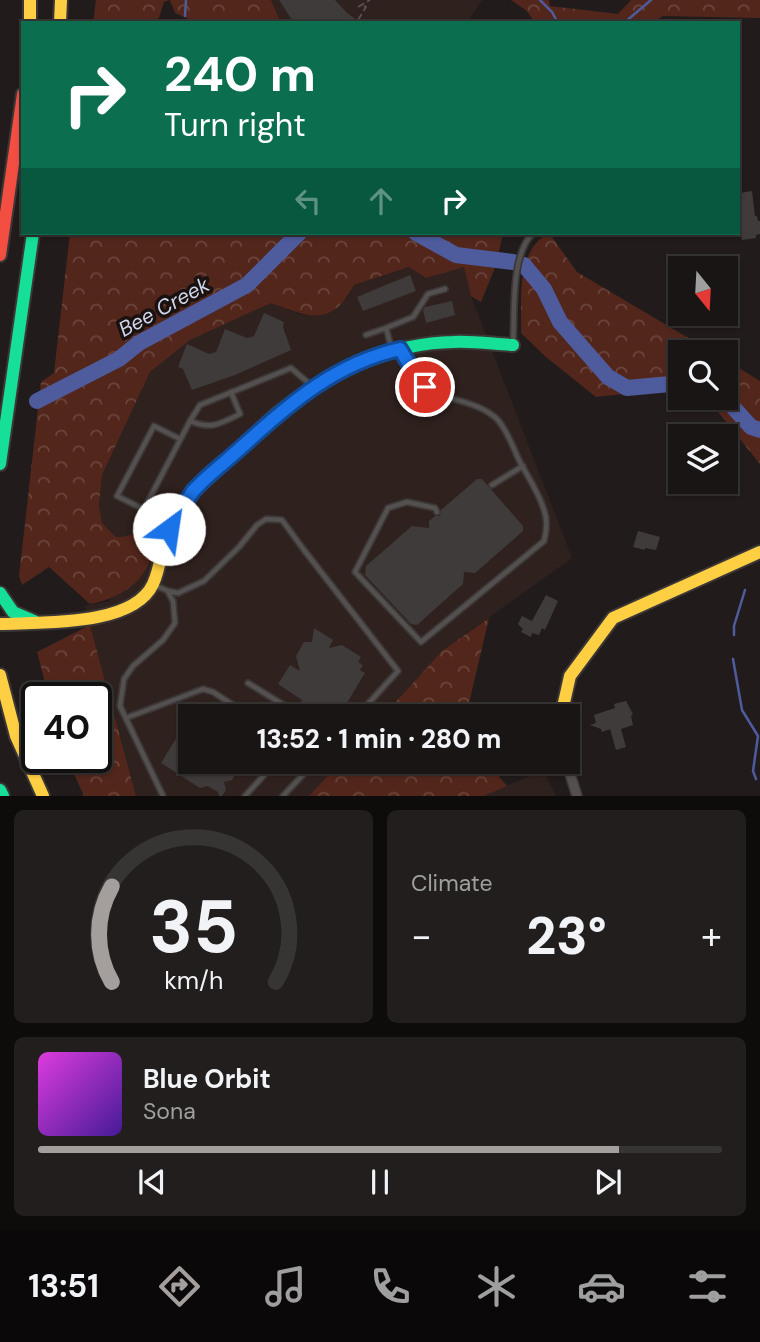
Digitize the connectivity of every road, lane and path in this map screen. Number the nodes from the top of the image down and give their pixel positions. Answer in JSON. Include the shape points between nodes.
{"nodes":[{"id":1,"x":30,"y":0,"type":"edge"},
{"id":2,"x":61,"y":0,"type":"edge"},
{"id":3,"x":370,"y":0,"type":"edge"},
{"id":4,"x":362,"y":5,"type":"junction"},
{"id":5,"x":358,"y":7,"type":"dead end"},
{"id":6,"x":358,"y":20,"type":"dead end"},
{"id":7,"x":30,"y":21,"type":"edge"},
{"id":8,"x":60,"y":21,"type":"edge"},
{"id":9,"x":21,"y":108,"type":"edge"},
{"id":10,"x":21,"y":180,"type":"edge"},
{"id":11,"x":5,"y":219,"type":"junction"},
{"id":12,"x":33,"y":235,"type":"edge"},
{"id":13,"x":532,"y":235,"type":"edge"},
{"id":14,"x":0,"y":255,"type":"edge"},
{"id":15,"x":445,"y":289,"type":"dead end"},
{"id":16,"x":386,"y":328,"type":"junction"},
{"id":17,"x":366,"y":335,"type":"dead end"},
{"id":18,"x":513,"y":345,"type":"joint"},
{"id":19,"x":396,"y":350,"type":"junction"},
{"id":20,"x":313,"y":387,"type":"junction"},
{"id":21,"x":231,"y":393,"type":"junction"},
{"id":22,"x":190,"y":421,"type":"junction"},
{"id":23,"x":180,"y":439,"type":"junction"},
{"id":24,"x":0,"y":464,"type":"edge"},
{"id":25,"x":523,"y":466,"type":"junction"},
{"id":26,"x":492,"y":485,"type":"dead end"},
{"id":27,"x":145,"y":510,"type":"junction"},
{"id":28,"x":437,"y":512,"type":"dead end"},
{"id":29,"x":169,"y":529,"type":"junction"},
{"id":30,"x":760,"y":552,"type":"edge"},
{"id":31,"x":153,"y":584,"type":"junction"},
{"id":32,"x":168,"y":592,"type":"junction"},
{"id":33,"x":0,"y":593,"type":"edge"},
{"id":34,"x":34,"y":621,"type":"junction"},
{"id":35,"x":0,"y":624,"type":"edge"},
{"id":36,"x":0,"y":675,"type":"edge"},
{"id":37,"x":248,"y":683,"type":"dead end"},
{"id":38,"x":232,"y":704,"type":"edge"},
{"id":39,"x":282,"y":704,"type":"edge"},
{"id":40,"x":368,"y":704,"type":"edge"},
{"id":41,"x":564,"y":704,"type":"edge"},
{"id":42,"x":125,"y":718,"type":"junction"},
{"id":43,"x":265,"y":774,"type":"edge"},
{"id":44,"x":303,"y":774,"type":"edge"},
{"id":45,"x":570,"y":774,"type":"edge"},
{"id":46,"x":0,"y":790,"type":"edge"},
{"id":47,"x":3,"y":796,"type":"edge"},
{"id":48,"x":43,"y":796,"type":"edge"},
{"id":49,"x":163,"y":796,"type":"edge"},
{"id":50,"x":245,"y":796,"type":"edge"},
{"id":51,"x":283,"y":796,"type":"edge"},
{"id":52,"x":577,"y":796,"type":"edge"}],
"edges":[{"from":1,"to":7,"type":"main road"},
{"from":2,"to":8,"type":"main road"},
{"from":3,"to":4,"type":"path"},
{"from":4,"to":5,"type":"path"},
{"from":4,"to":6,"type":"path","via":[[366,7]]},
{"from":9,"to":11,"type":"main road"},
{"from":10,"to":11,"type":"main road"},
{"from":11,"to":14,"type":"main road"},
{"from":12,"to":24,"type":"main road"},
{"from":13,"to":18,"type":"lane","via":[[517,271]]},
{"from":15,"to":16,"type":"lane","via":[[428,294],[413,317]]},
{"from":16,"to":17,"type":"lane"},
{"from":16,"to":19,"type":"lane"},
{"from":18,"to":19,"type":"main road","via":[[447,341]]},
{"from":19,"to":20,"type":"main road","via":[[351,365]]},
{"from":19,"to":25,"type":"lane","via":[[425,387],[496,419]]},
{"from":20,"to":21,"type":"lane","via":[[291,368]]},
{"from":20,"to":29,"type":"main road","via":[[275,415],[193,491]]},
{"from":21,"to":22,"type":"lane","via":[[200,405]]},
{"from":21,"to":22,"type":"lane","via":[[240,414],[214,426]]},
{"from":22,"to":23,"type":"lane"},
{"from":23,"to":27,"type":"lane"},
{"from":23,"to":27,"type":"lane","via":[[154,426],[117,496]]},
{"from":25,"to":26,"type":"lane"},
{"from":25,"to":28,"type":"lane","via":[[545,510],[548,526],[544,541],[421,642],[355,572],[388,508],[407,502]]},
{"from":27,"to":29,"type":"lane","via":[[149,518]]},
{"from":29,"to":31,"type":"main road"},
{"from":30,"to":41,"type":"main road","via":[[612,618],[570,676]]},
{"from":31,"to":32,"type":"lane"},
{"from":31,"to":34,"type":"main road","via":[[138,602],[120,612]]},
{"from":32,"to":40,"type":"lane","via":[[178,593],[204,581],[257,525],[266,519],[282,520],[398,671]]},
{"from":32,"to":42,"type":"lane","via":[[175,623],[124,680],[120,706]]},
{"from":33,"to":34,"type":"main road","via":[[5,607]]},
{"from":34,"to":35,"type":"main road"},
{"from":36,"to":48,"type":"main road","via":[[16,736]]},
{"from":37,"to":39,"type":"lane"},
{"from":38,"to":42,"type":"lane","via":[[203,689]]},
{"from":42,"to":49,"type":"lane"},
{"from":43,"to":50,"type":"lane"},
{"from":44,"to":51,"type":"lane"},
{"from":45,"to":52,"type":"street"},
{"from":46,"to":47,"type":"main road"}]}
